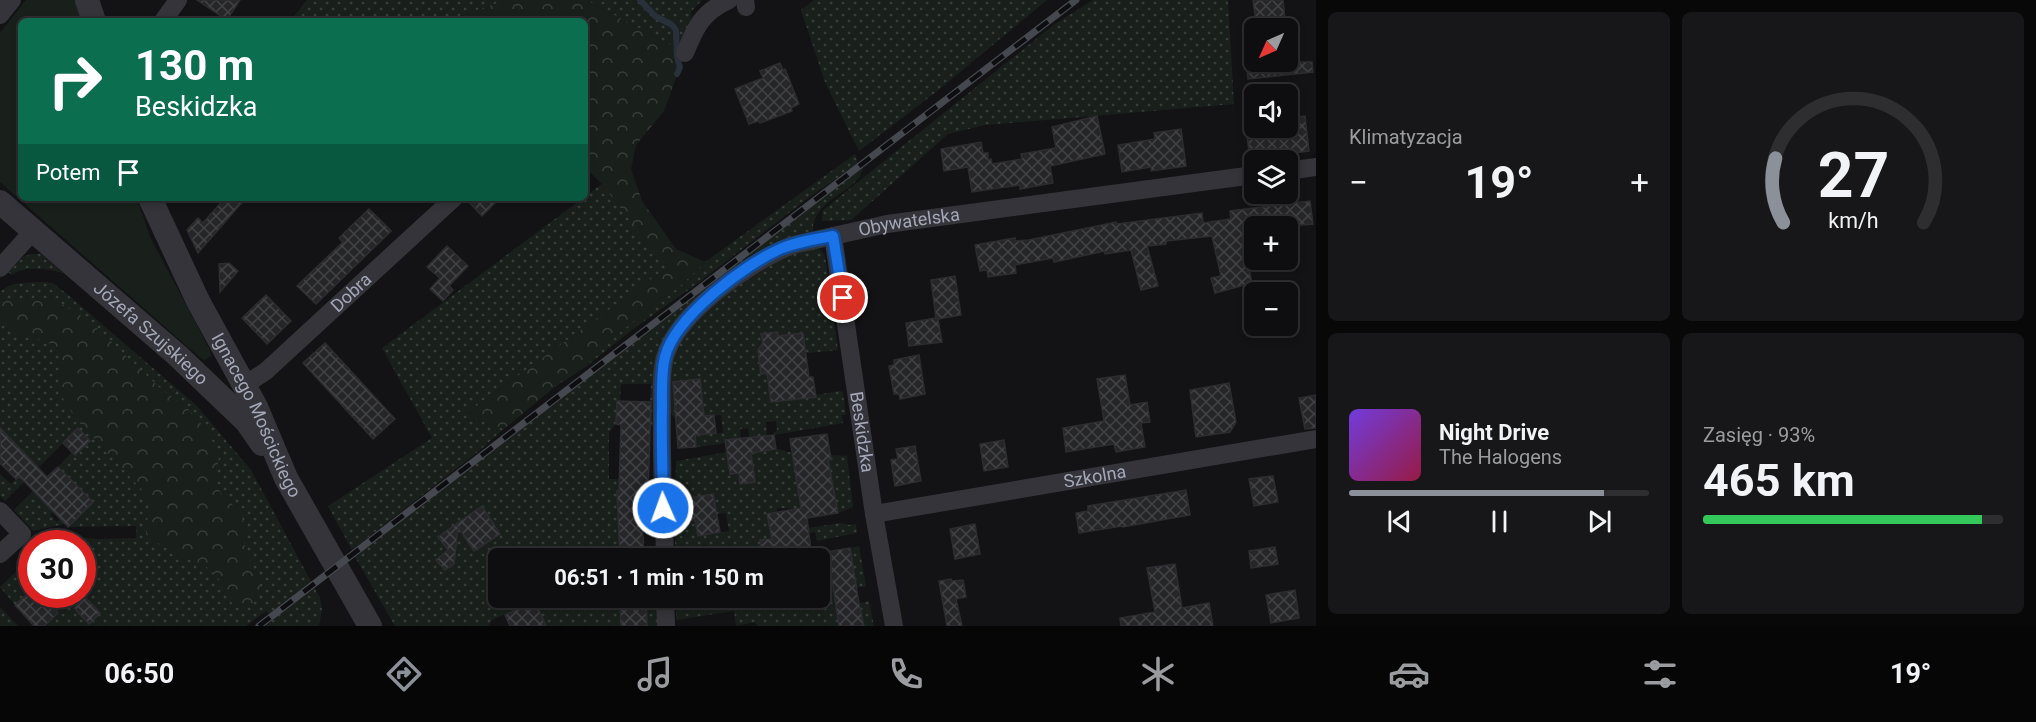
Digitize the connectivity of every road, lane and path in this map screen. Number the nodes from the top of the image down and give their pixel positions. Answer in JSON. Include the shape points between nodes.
{"nodes":[{"id":1,"x":12,"y":0,"type":"edge"},
{"id":2,"x":87,"y":0,"type":"edge"},
{"id":3,"x":178,"y":0,"type":"edge"},
{"id":4,"x":740,"y":2,"type":"edge"},
{"id":5,"x":0,"y":15,"type":"edge"},
{"id":6,"x":93,"y":18,"type":"edge"},
{"id":7,"x":165,"y":18,"type":"edge"},
{"id":8,"x":685,"y":53,"type":"dead end"},
{"id":9,"x":1316,"y":167,"type":"edge"},
{"id":10,"x":1298,"y":169,"type":"edge"},
{"id":11,"x":1244,"y":176,"type":"edge"},
{"id":12,"x":151,"y":201,"type":"edge"},
{"id":13,"x":451,"y":201,"type":"edge"},
{"id":14,"x":0,"y":202,"type":"edge"},
{"id":15,"x":33,"y":231,"type":"junction"},
{"id":16,"x":833,"y":236,"type":"junction"},
{"id":17,"x":0,"y":268,"type":"edge"},
{"id":18,"x":245,"y":385,"type":"junction"},
{"id":19,"x":1316,"y":439,"type":"edge"},
{"id":20,"x":286,"y":478,"type":"junction"},
{"id":21,"x":0,"y":511,"type":"edge"},
{"id":22,"x":874,"y":514,"type":"junction"},
{"id":23,"x":664,"y":548,"type":"edge"},
{"id":24,"x":0,"y":554,"type":"edge"},
{"id":25,"x":665,"y":608,"type":"edge"},
{"id":26,"x":361,"y":622,"type":"edge"},
{"id":27,"x":666,"y":626,"type":"edge"},
{"id":28,"x":894,"y":626,"type":"edge"}],
"edges":[{"from":1,"to":5,"type":"street"},
{"from":2,"to":6,"type":"street"},
{"from":3,"to":7,"type":"street"},
{"from":4,"to":8,"type":"street","via":[[720,4],[697,24]]},
{"from":9,"to":10,"type":"street"},
{"from":11,"to":16,"type":"street","name":"Obywatelska","via":[[887,224]]},
{"from":12,"to":18,"type":"street","name":"Ignacego Mościckiego","via":[[198,301]]},
{"from":13,"to":18,"type":"street","name":"Dobra"},
{"from":14,"to":15,"type":"street","name":"Józefa Szujskiego"},
{"from":15,"to":17,"type":"street"},
{"from":15,"to":20,"type":"street","name":"Józefa Szujskiego","via":[[224,398],[246,421]]},
{"from":16,"to":22,"type":"street","name":"Beskidzka"},
{"from":16,"to":23,"type":"street","name":"Obywatelska","via":[[793,244],[764,258],[723,287],[674,336],[662,378]]},
{"from":18,"to":20,"type":"street","name":"Ignacego Mościckiego"},
{"from":19,"to":22,"type":"street","name":"Szkolna"},
{"from":20,"to":26,"type":"street","name":"Ignacego Mościckiego"},
{"from":21,"to":24,"type":"street","via":[[22,534]]},
{"from":22,"to":28,"type":"street","name":"Beskidzka"},
{"from":25,"to":27,"type":"street"}]}
